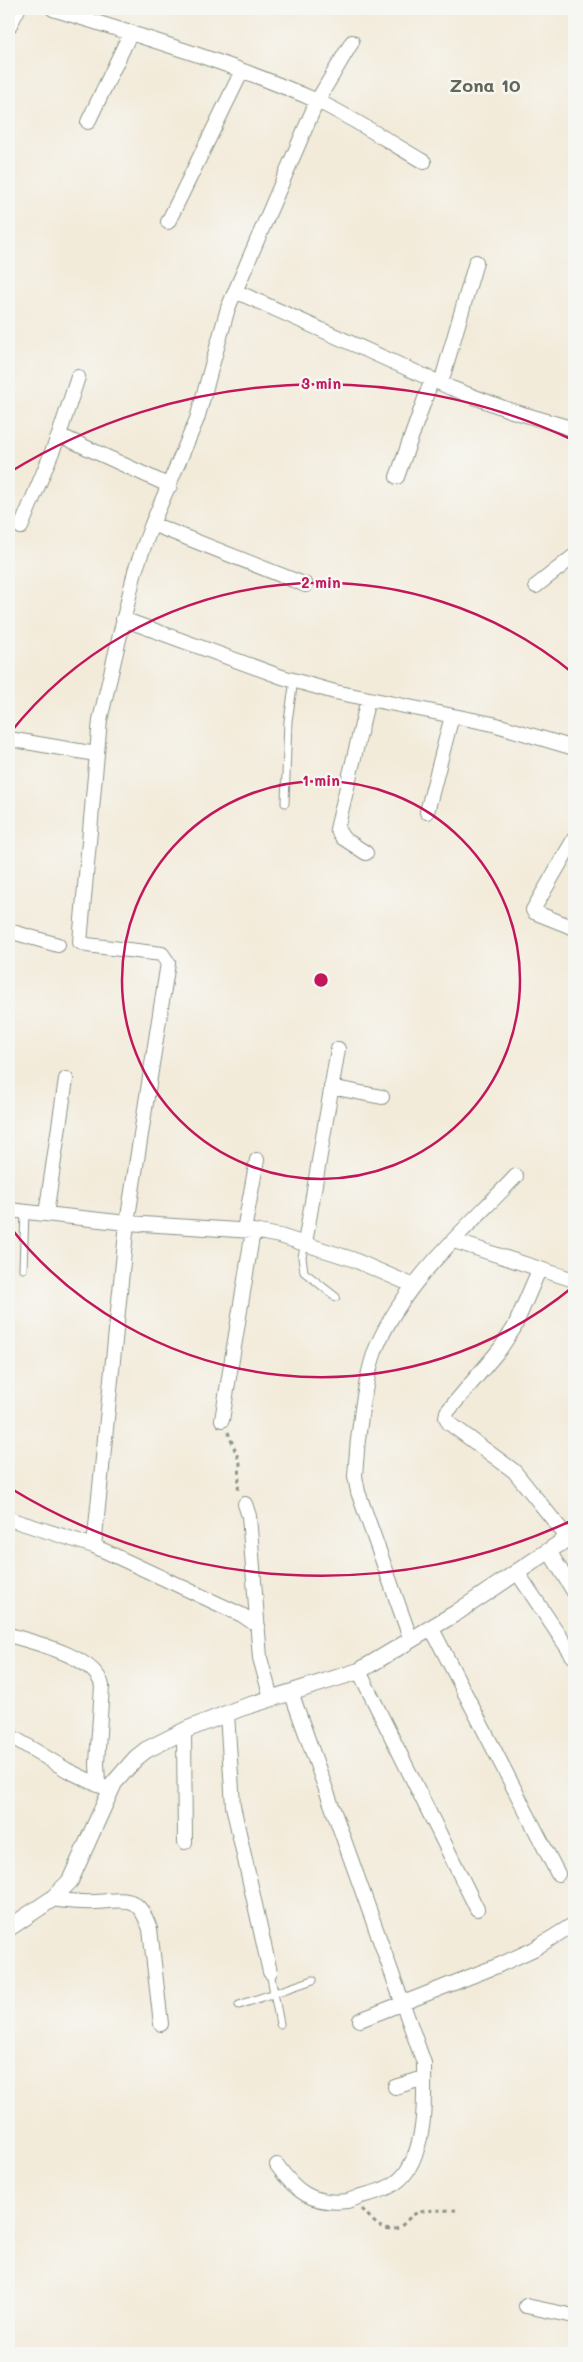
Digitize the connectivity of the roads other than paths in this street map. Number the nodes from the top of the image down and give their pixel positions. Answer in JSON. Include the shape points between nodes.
{"nodes":[{"id":1,"x":18,"y":9,"type":"edge"},
{"id":2,"x":53,"y":9,"type":"edge"},
{"id":3,"x":9,"y":28,"type":"edge"},
{"id":4,"x":131,"y":32,"type":"junction"},
{"id":5,"x":352,"y":42,"type":"dead end"},
{"id":6,"x":242,"y":71,"type":"junction"},
{"id":7,"x":316,"y":101,"type":"junction"},
{"id":8,"x":88,"y":122,"type":"dead end"},
{"id":9,"x":424,"y":162,"type":"dead end"},
{"id":10,"x":168,"y":222,"type":"dead end"},
{"id":11,"x":476,"y":262,"type":"dead end"},
{"id":12,"x":236,"y":291,"type":"junction"},
{"id":13,"x":78,"y":377,"type":"dead end"},
{"id":14,"x":436,"y":381,"type":"junction"},
{"id":15,"x":574,"y":429,"type":"edge"},
{"id":16,"x":59,"y":435,"type":"junction"},
{"id":17,"x":397,"y":477,"type":"dead end"},
{"id":18,"x":170,"y":486,"type":"junction"},
{"id":19,"x":152,"y":524,"type":"junction"},
{"id":20,"x":22,"y":527,"type":"dead end"},
{"id":21,"x":574,"y":556,"type":"edge"},
{"id":22,"x":306,"y":585,"type":"dead end"},
{"id":23,"x":536,"y":586,"type":"dead end"},
{"id":24,"x":123,"y":619,"type":"junction"},
{"id":25,"x":294,"y":680,"type":"junction"},
{"id":26,"x":368,"y":699,"type":"junction"},
{"id":27,"x":452,"y":716,"type":"junction"},
{"id":28,"x":9,"y":739,"type":"edge"},
{"id":29,"x":574,"y":748,"type":"edge"},
{"id":30,"x":96,"y":754,"type":"junction"},
{"id":31,"x":285,"y":803,"type":"dead end"},
{"id":32,"x":427,"y":812,"type":"dead end"},
{"id":33,"x":574,"y":840,"type":"edge"},
{"id":34,"x":366,"y":853,"type":"dead end"},
{"id":35,"x":574,"y":928,"type":"edge"},
{"id":36,"x":9,"y":931,"type":"edge"},
{"id":37,"x":58,"y":945,"type":"dead end"},
{"id":38,"x":338,"y":1049,"type":"dead end"},
{"id":39,"x":66,"y":1079,"type":"dead end"},
{"id":40,"x":331,"y":1087,"type":"junction"},
{"id":41,"x":382,"y":1097,"type":"dead end"},
{"id":42,"x":257,"y":1160,"type":"dead end"},
{"id":43,"x":516,"y":1176,"type":"dead end"},
{"id":44,"x":9,"y":1210,"type":"edge"},
{"id":45,"x":26,"y":1212,"type":"junction"},
{"id":46,"x":46,"y":1214,"type":"junction"},
{"id":47,"x":127,"y":1223,"type":"junction"},
{"id":48,"x":249,"y":1231,"type":"junction"},
{"id":49,"x":454,"y":1241,"type":"junction"},
{"id":50,"x":304,"y":1243,"type":"junction"},
{"id":51,"x":23,"y":1269,"type":"dead end"},
{"id":52,"x":539,"y":1270,"type":"junction"},
{"id":53,"x":574,"y":1280,"type":"edge"},
{"id":54,"x":412,"y":1285,"type":"junction"},
{"id":55,"x":336,"y":1297,"type":"dead end"},
{"id":56,"x":222,"y":1420,"type":"road end"},
{"id":57,"x":245,"y":1504,"type":"road end"},
{"id":58,"x":9,"y":1519,"type":"edge"},
{"id":59,"x":571,"y":1536,"type":"edge"},
{"id":60,"x":94,"y":1546,"type":"junction"},
{"id":61,"x":549,"y":1551,"type":"junction"},
{"id":62,"x":517,"y":1572,"type":"junction"},
{"id":63,"x":574,"y":1592,"type":"edge"},
{"id":64,"x":258,"y":1626,"type":"junction"},
{"id":65,"x":431,"y":1628,"type":"junction"},
{"id":66,"x":9,"y":1635,"type":"edge"},
{"id":67,"x":411,"y":1640,"type":"junction"},
{"id":68,"x":573,"y":1656,"type":"edge"},
{"id":69,"x":359,"y":1671,"type":"junction"},
{"id":70,"x":291,"y":1692,"type":"junction"},
{"id":71,"x":271,"y":1698,"type":"junction"},
{"id":72,"x":227,"y":1714,"type":"junction"},
{"id":73,"x":184,"y":1731,"type":"junction"},
{"id":74,"x":9,"y":1734,"type":"edge"},
{"id":75,"x":105,"y":1787,"type":"junction"},
{"id":76,"x":185,"y":1842,"type":"dead end"},
{"id":77,"x":558,"y":1874,"type":"dead end"},
{"id":78,"x":52,"y":1899,"type":"junction"},
{"id":79,"x":477,"y":1909,"type":"dead end"},
{"id":80,"x":574,"y":1924,"type":"edge"},
{"id":81,"x":9,"y":1928,"type":"edge"},
{"id":82,"x":270,"y":1972,"type":"joint"},
{"id":83,"x":313,"y":1980,"type":"dead end"},
{"id":84,"x":274,"y":1992,"type":"junction"},
{"id":85,"x":401,"y":2002,"type":"junction"},
{"id":86,"x":239,"y":2005,"type":"dead end"},
{"id":87,"x":360,"y":2020,"type":"dead end"},
{"id":88,"x":161,"y":2024,"type":"dead end"},
{"id":89,"x":280,"y":2024,"type":"dead end"},
{"id":90,"x":424,"y":2078,"type":"junction"},
{"id":91,"x":395,"y":2087,"type":"dead end"},
{"id":92,"x":277,"y":2165,"type":"dead end"},
{"id":93,"x":526,"y":2306,"type":"dead end"},
{"id":94,"x":574,"y":2316,"type":"edge"}],
"edges":[{"from":1,"to":3,"type":"street"},
{"from":2,"to":4,"type":"street"},
{"from":4,"to":6,"type":"street"},
{"from":4,"to":8,"type":"street"},
{"from":5,"to":7,"type":"street"},
{"from":6,"to":7,"type":"street"},
{"from":6,"to":10,"type":"street"},
{"from":7,"to":9,"type":"street"},
{"from":7,"to":12,"type":"street"},
{"from":11,"to":14,"type":"street"},
{"from":12,"to":14,"type":"street"},
{"from":12,"to":18,"type":"street","via":[[221,329],[197,419]]},
{"from":13,"to":16,"type":"street"},
{"from":14,"to":15,"type":"street","via":[[509,410]]},
{"from":14,"to":17,"type":"street"},
{"from":16,"to":18,"type":"street"},
{"from":16,"to":20,"type":"street"},
{"from":18,"to":19,"type":"street"},
{"from":19,"to":22,"type":"street"},
{"from":19,"to":24,"type":"street","via":[[135,571]]},
{"from":21,"to":23,"type":"street"},
{"from":24,"to":25,"type":"street"},
{"from":24,"to":30,"type":"street","via":[[102,704]]},
{"from":25,"to":26,"type":"street"},
{"from":25,"to":31,"type":"lane","via":[[288,721]]},
{"from":26,"to":27,"type":"street"},
{"from":26,"to":34,"type":"street","via":[[337,829],[343,838]]},
{"from":27,"to":29,"type":"street","via":[[493,724]]},
{"from":27,"to":32,"type":"street"},
{"from":28,"to":30,"type":"street"},
{"from":30,"to":47,"type":"street","via":[[80,942],[162,954],[168,963]]},
{"from":33,"to":35,"type":"street","via":[[533,910]]},
{"from":36,"to":37,"type":"street"},
{"from":38,"to":40,"type":"street"},
{"from":39,"to":46,"type":"street"},
{"from":40,"to":41,"type":"street"},
{"from":40,"to":50,"type":"street"},
{"from":42,"to":48,"type":"street"},
{"from":43,"to":49,"type":"street"},
{"from":44,"to":45,"type":"street"},
{"from":45,"to":46,"type":"street"},
{"from":45,"to":51,"type":"lane"},
{"from":46,"to":47,"type":"street"},
{"from":47,"to":48,"type":"street"},
{"from":47,"to":60,"type":"street"},
{"from":48,"to":50,"type":"street"},
{"from":48,"to":56,"type":"street"},
{"from":49,"to":52,"type":"street"},
{"from":49,"to":54,"type":"street"},
{"from":50,"to":54,"type":"street"},
{"from":50,"to":55,"type":"lane","via":[[304,1272]]},
{"from":52,"to":53,"type":"street"},
{"from":52,"to":59,"type":"street","via":[[509,1335],[446,1417],[449,1423],[514,1472]]},
{"from":54,"to":67,"type":"street","via":[[378,1344],[370,1366],[354,1476]]},
{"from":57,"to":64,"type":"street","via":[[249,1516]]},
{"from":58,"to":60,"type":"street"},
{"from":59,"to":61,"type":"street"},
{"from":60,"to":64,"type":"street","via":[[242,1615]]},
{"from":61,"to":62,"type":"street"},
{"from":61,"to":63,"type":"street"},
{"from":62,"to":65,"type":"street"},
{"from":62,"to":68,"type":"street"},
{"from":64,"to":71,"type":"street","via":[[260,1658]]},
{"from":65,"to":67,"type":"street"},
{"from":65,"to":77,"type":"street"},
{"from":66,"to":75,"type":"street","via":[[64,1652],[101,1680],[97,1763]]},
{"from":67,"to":69,"type":"street"},
{"from":69,"to":70,"type":"street"},
{"from":69,"to":79,"type":"street"},
{"from":70,"to":71,"type":"street"},
{"from":70,"to":85,"type":"street"},
{"from":71,"to":72,"type":"street"},
{"from":72,"to":73,"type":"street"},
{"from":72,"to":82,"type":"street","via":[[233,1806]]},
{"from":73,"to":75,"type":"street","via":[[136,1758]]},
{"from":73,"to":76,"type":"street"},
{"from":74,"to":75,"type":"street","via":[[67,1770]]},
{"from":75,"to":78,"type":"street","via":[[73,1876]]},
{"from":78,"to":81,"type":"street"},
{"from":78,"to":88,"type":"street","via":[[81,1902],[125,1899],[138,1906],[150,1928]]},
{"from":80,"to":85,"type":"street","via":[[534,1949],[497,1966]]},
{"from":82,"to":84,"type":"lane"},
{"from":83,"to":84,"type":"lane"},
{"from":84,"to":86,"type":"lane"},
{"from":84,"to":89,"type":"lane"},
{"from":85,"to":87,"type":"street"},
{"from":85,"to":90,"type":"street","via":[[424,2063]]},
{"from":90,"to":91,"type":"street"},
{"from":90,"to":92,"type":"street","via":[[421,2134],[406,2171],[394,2184],[353,2200],[330,2201],[309,2197],[291,2185]]},
{"from":93,"to":94,"type":"street"}]}
